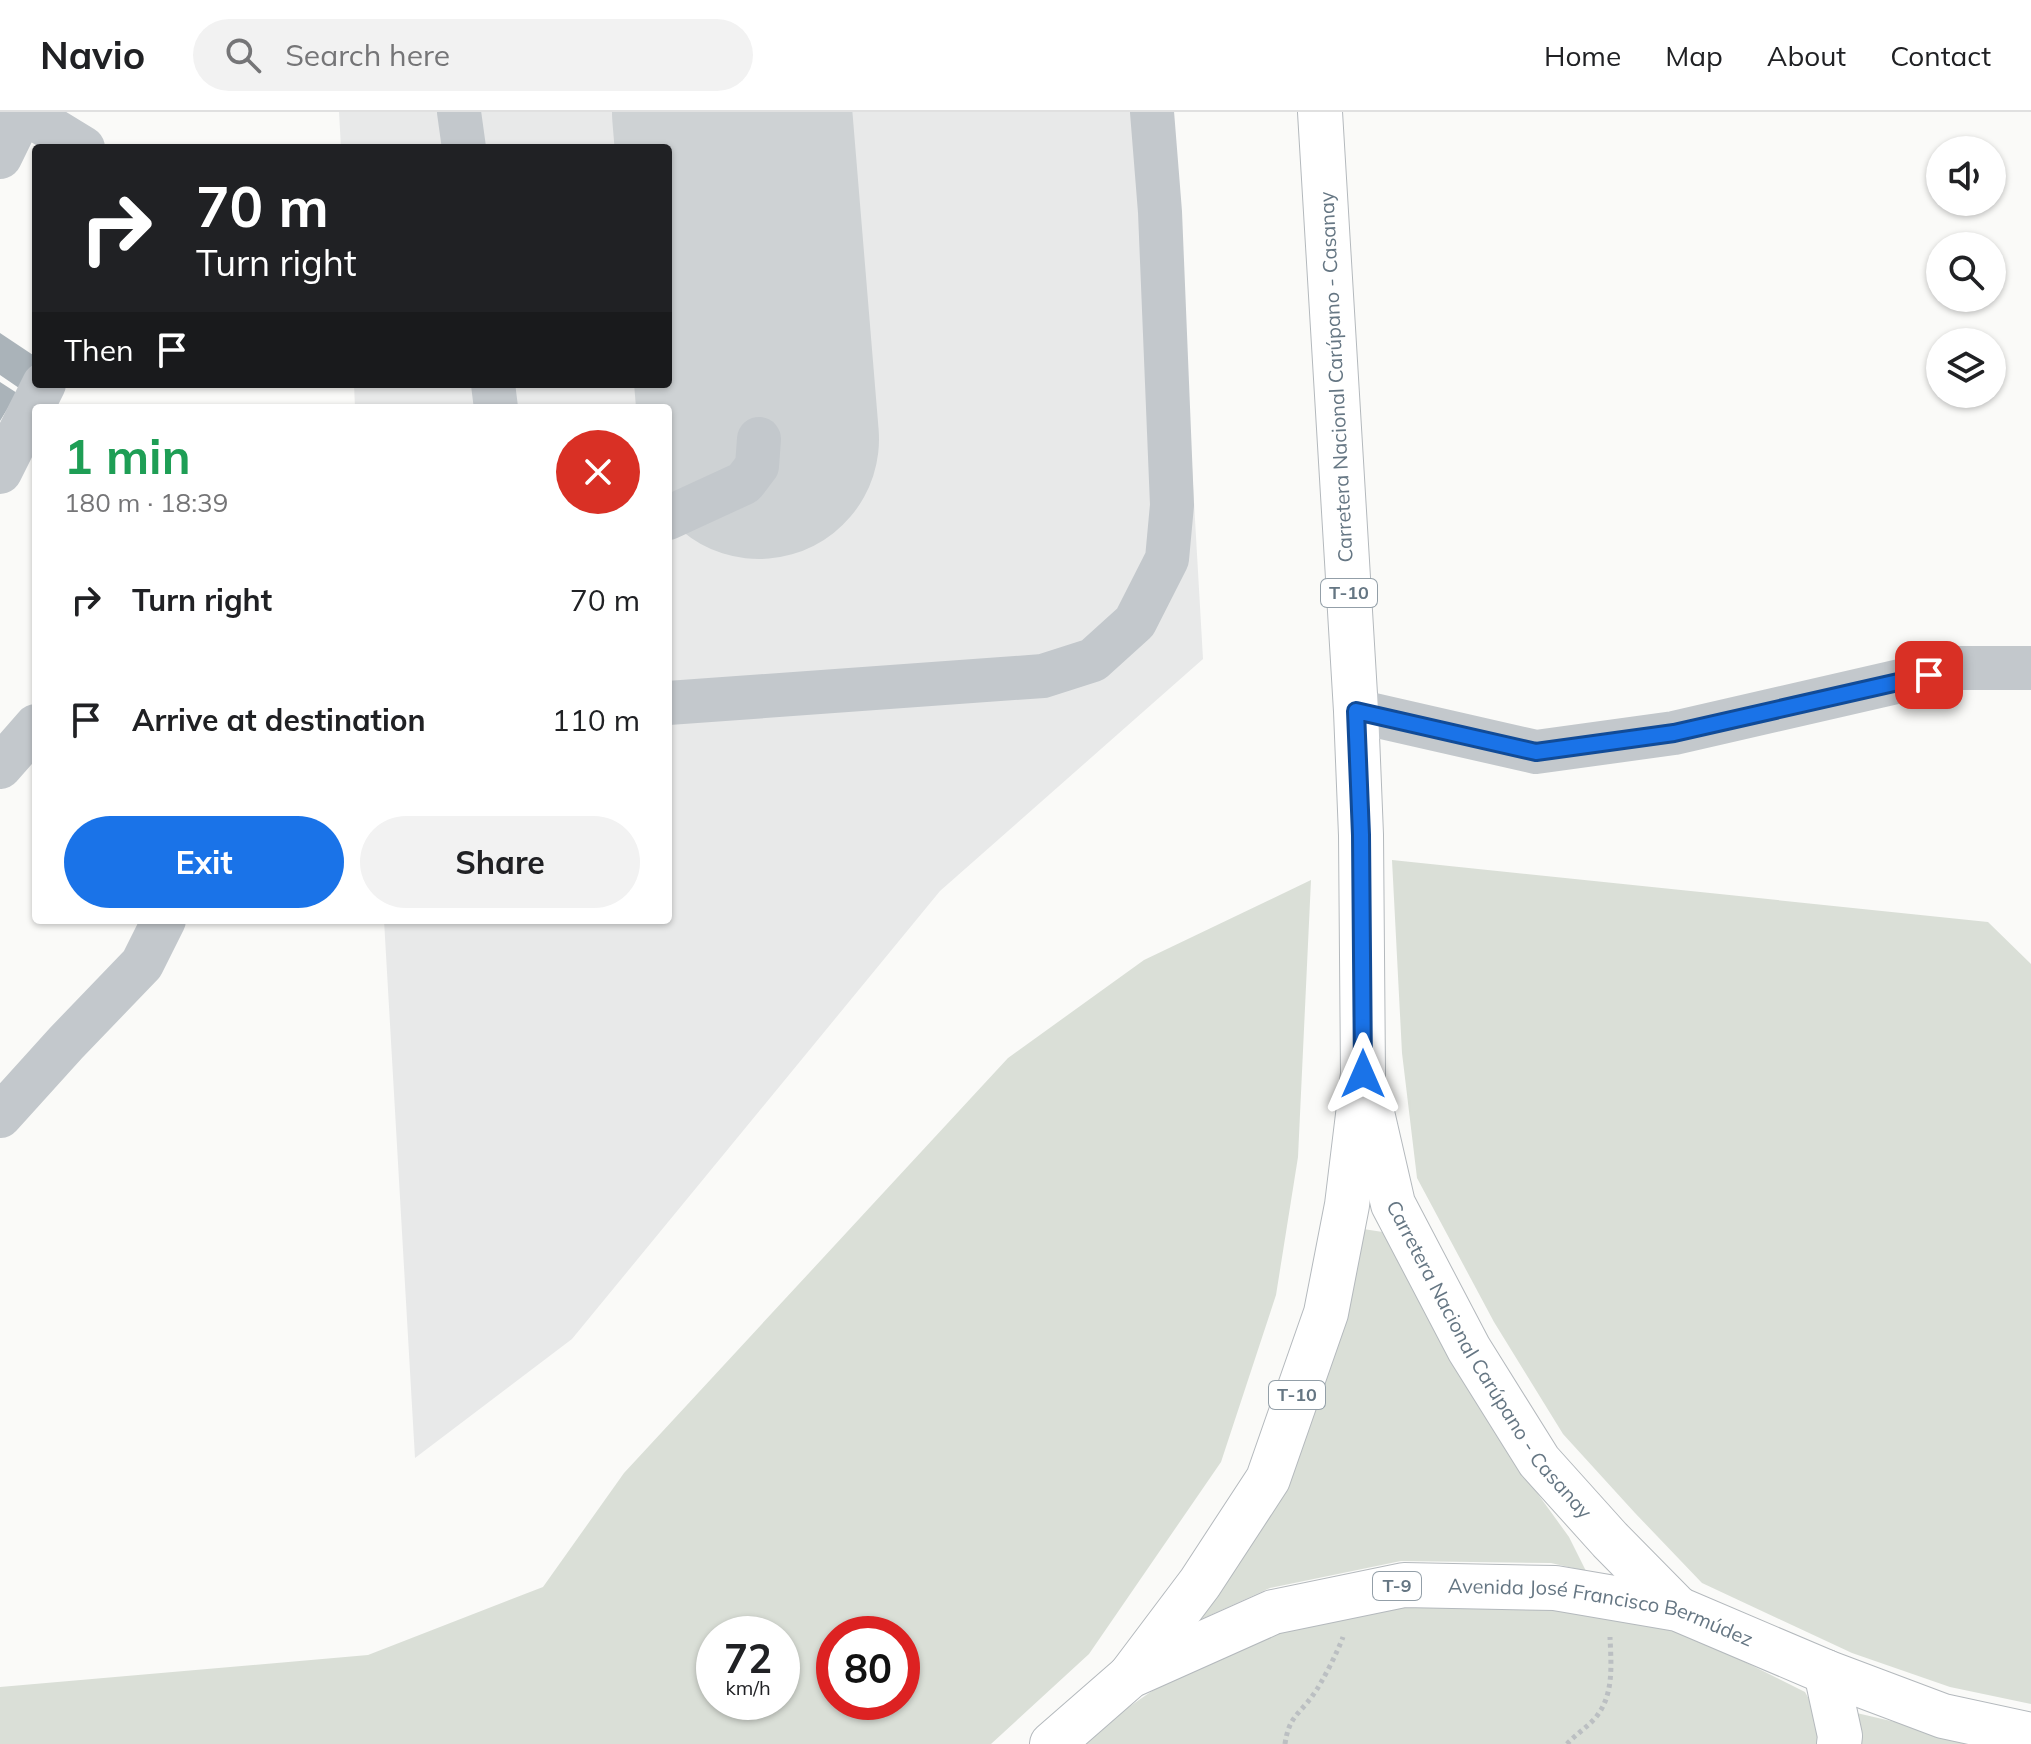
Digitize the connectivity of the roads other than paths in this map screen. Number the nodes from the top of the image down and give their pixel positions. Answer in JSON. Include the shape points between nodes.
{"nodes":[{"id":1,"x":23,"y":112,"type":"edge"},
{"id":2,"x":459,"y":112,"type":"edge"},
{"id":3,"x":1152,"y":112,"type":"edge"},
{"id":4,"x":1320,"y":112,"type":"edge"},
{"id":5,"x":76,"y":144,"type":"edge"},
{"id":6,"x":463,"y":144,"type":"edge"},
{"id":7,"x":0,"y":157,"type":"edge"},
{"id":8,"x":32,"y":408,"type":"edge"},
{"id":9,"x":759,"y":439,"type":"dead end"},
{"id":10,"x":0,"y":472,"type":"edge"},
{"id":11,"x":672,"y":516,"type":"edge"},
{"id":12,"x":2031,"y":668,"type":"edge"},
{"id":13,"x":672,"y":703,"type":"edge"},
{"id":14,"x":1356,"y":711,"type":"junction"},
{"id":15,"x":32,"y":731,"type":"edge"},
{"id":16,"x":0,"y":767,"type":"edge"},
{"id":17,"x":162,"y":924,"type":"edge"},
{"id":18,"x":1363,"y":1074,"type":"junction"},
{"id":19,"x":0,"y":1116,"type":"edge"},
{"id":20,"x":1678,"y":1609,"type":"junction"},
{"id":21,"x":1826,"y":1672,"type":"junction"},
{"id":22,"x":1130,"y":1676,"type":"junction"},
{"id":23,"x":2031,"y":1735,"type":"edge"},
{"id":24,"x":1052,"y":1744,"type":"edge"},
{"id":25,"x":1839,"y":1744,"type":"edge"}],
"edges":[{"from":1,"to":5,"type":"street"},
{"from":1,"to":7,"type":"street"},
{"from":2,"to":6,"type":"street"},
{"from":3,"to":13,"type":"street","via":[[1172,505],[1167,559],[1135,622],[1093,660],[1043,676]]},
{"from":4,"to":14,"type":"highway","name":"Carretera Nacional Carúpano - Casanay","number":"T-10"},
{"from":8,"to":10,"type":"street"},
{"from":9,"to":11,"type":"street","via":[[757,466],[744,483]]},
{"from":12,"to":14,"type":"street","via":[[1957,668],[1674,733],[1536,752]]},
{"from":14,"to":18,"type":"highway","name":"Carretera Nacional Carúpano - Casanay","number":"T-10"},
{"from":15,"to":16,"type":"street"},
{"from":17,"to":19,"type":"street","via":[[142,964]]},
{"from":18,"to":20,"type":"highway","name":"Carretera Nacional Carúpano - Casanay","number":"T-10","via":[[1393,1204],[1469,1349],[1539,1461]]},
{"from":18,"to":22,"type":"highway","name":"Carretera Nacional Carúpano - Casanay","number":"T-10","via":[[1347,1205],[1326,1313],[1268,1479]]},
{"from":20,"to":21,"type":"highway","name":"Avenida José Francisco Bermúdez","number":"T-9"},
{"from":20,"to":22,"type":"highway","name":"Avenida José Francisco Bermúdez","number":"T-9","via":[[1555,1588],[1404,1585],[1273,1612]]},
{"from":21,"to":23,"type":"highway","name":"Avenida José Francisco Bermúdez","number":"T-9","via":[[1943,1716]]},
{"from":21,"to":25,"type":"highway"},
{"from":22,"to":24,"type":"highway","name":"Avenida José Francisco Bermúdez","number":"T-9"}]}
